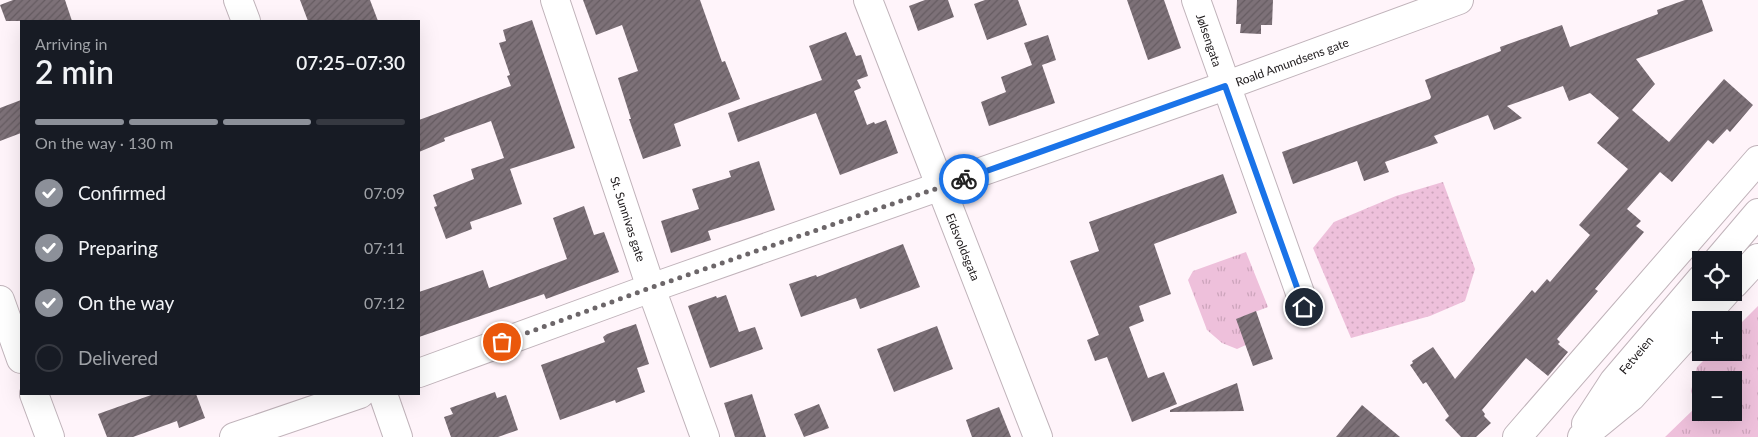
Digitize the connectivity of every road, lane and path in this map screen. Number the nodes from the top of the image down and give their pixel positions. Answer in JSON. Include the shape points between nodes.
{"nodes":[{"id":1,"x":238,"y":0,"type":"edge"},
{"id":2,"x":555,"y":0,"type":"edge"},
{"id":3,"x":868,"y":0,"type":"edge"},
{"id":4,"x":1196,"y":0,"type":"edge"},
{"id":5,"x":1459,"y":0,"type":"edge"},
{"id":6,"x":246,"y":20,"type":"edge"},
{"id":7,"x":1225,"y":86,"type":"junction"},
{"id":8,"x":1758,"y":160,"type":"edge"},
{"id":9,"x":940,"y":188,"type":"junction"},
{"id":10,"x":1758,"y":213,"type":"edge"},
{"id":11,"x":1726,"y":251,"type":"edge"},
{"id":12,"x":1758,"y":258,"type":"edge"},
{"id":13,"x":1742,"y":275,"type":"edge"},
{"id":14,"x":650,"y":288,"type":"junction"},
{"id":15,"x":1692,"y":290,"type":"edge"},
{"id":16,"x":0,"y":300,"type":"edge"},
{"id":17,"x":1718,"y":301,"type":"edge"},
{"id":18,"x":1304,"y":307,"type":"dead end"},
{"id":19,"x":20,"y":356,"type":"edge"},
{"id":20,"x":420,"y":373,"type":"edge"},
{"id":21,"x":34,"y":395,"type":"edge"},
{"id":22,"x":357,"y":395,"type":"edge"},
{"id":23,"x":382,"y":395,"type":"edge"},
{"id":24,"x":50,"y":437,"type":"edge"},
{"id":25,"x":234,"y":437,"type":"edge"},
{"id":26,"x":398,"y":437,"type":"edge"},
{"id":27,"x":705,"y":437,"type":"edge"},
{"id":28,"x":1038,"y":437,"type":"edge"},
{"id":29,"x":1517,"y":437,"type":"edge"},
{"id":30,"x":1577,"y":437,"type":"edge"},
{"id":31,"x":1582,"y":437,"type":"edge"}],
"edges":[{"from":1,"to":6,"type":"main road"},
{"from":2,"to":14,"type":"main road","name":"St. Sunnivas gate"},
{"from":3,"to":9,"type":"main road","name":"Eidsvoldsgata"},
{"from":4,"to":7,"type":"main road","name":"Jølsengata"},
{"from":5,"to":7,"type":"main road","name":"Roald Amundsens gate"},
{"from":7,"to":9,"type":"main road","name":"Roald Amundsens gate"},
{"from":7,"to":18,"type":"main road","name":"Jølsengata"},
{"from":8,"to":29,"type":"main road"},
{"from":9,"to":14,"type":"main road","name":"Roald Amundsens gate"},
{"from":9,"to":28,"type":"main road","name":"Eidsvoldsgata"},
{"from":10,"to":11,"type":"main road"},
{"from":12,"to":13,"type":"main road"},
{"from":14,"to":20,"type":"main road","name":"Roald Amundsens gate"},
{"from":14,"to":27,"type":"main road","name":"St. Sunnivas gate"},
{"from":15,"to":30,"type":"main road","name":"Fetveien","via":[[1614,381]]},
{"from":16,"to":19,"type":"main road"},
{"from":17,"to":31,"type":"main road","name":"Fetveien","via":[[1631,397]]},
{"from":21,"to":24,"type":"main road"},
{"from":22,"to":25,"type":"main road"},
{"from":23,"to":26,"type":"main road"}]}
